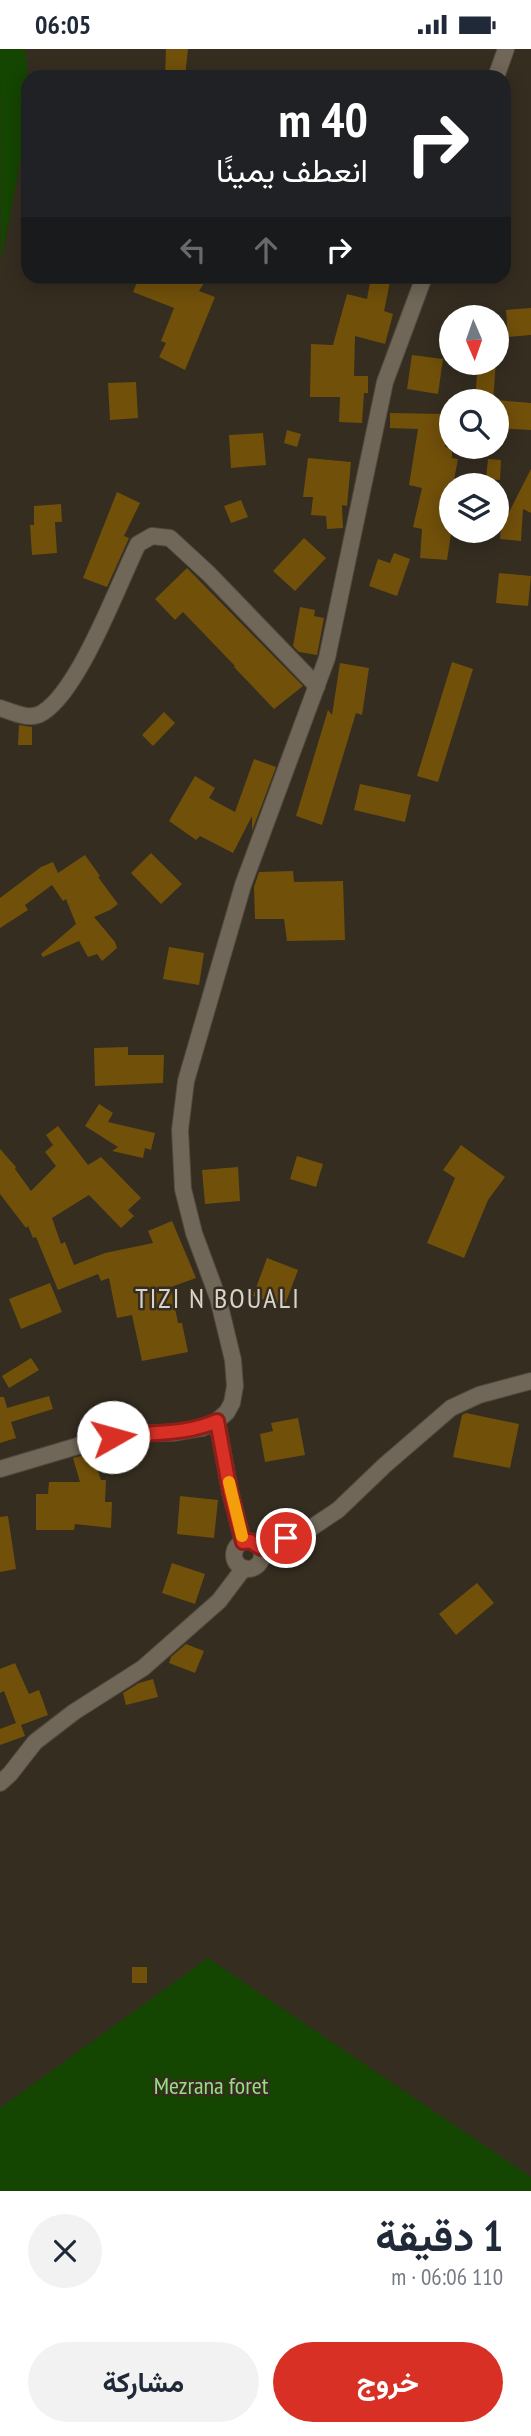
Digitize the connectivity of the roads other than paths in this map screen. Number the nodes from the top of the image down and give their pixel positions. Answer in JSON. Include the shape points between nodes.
{"nodes":[{"id":1,"x":506,"y":49,"type":"edge"},
{"id":2,"x":498,"y":70,"type":"edge"},
{"id":3,"x":421,"y":284,"type":"edge"},
{"id":4,"x":317,"y":686,"type":"junction"},
{"id":5,"x":0,"y":708,"type":"edge"},
{"id":6,"x":531,"y":1381,"type":"edge"},
{"id":7,"x":217,"y":1421,"type":"junction"},
{"id":8,"x":0,"y":1469,"type":"edge"},
{"id":9,"x":243,"y":1542,"type":"junction"},
{"id":10,"x":261,"y":1548,"type":"junction"},
{"id":11,"x":244,"y":1568,"type":"junction"},
{"id":12,"x":0,"y":1783,"type":"edge"}],
"edges":[{"from":1,"to":2,"type":"street"},
{"from":3,"to":4,"type":"street","via":[[386,382],[327,658]]},
{"from":4,"to":5,"type":"street","via":[[170,538],[152,536],[138,544],[85,658],[57,699],[40,714],[25,716]]},
{"from":4,"to":7,"type":"street","via":[[243,885],[187,1081],[180,1130],[183,1189],[233,1360],[232,1403]]},
{"from":6,"to":10,"type":"street","via":[[451,1408],[338,1510],[311,1528]]},
{"from":7,"to":8,"type":"street","via":[[173,1433],[136,1433],[91,1442]]},
{"from":7,"to":9,"type":"street"},
{"from":9,"to":10,"type":"street"},
{"from":9,"to":11,"type":"street","via":[[235,1552]]},
{"from":10,"to":11,"type":"street","via":[[261,1561]]},
{"from":11,"to":12,"type":"street","via":[[219,1601],[143,1668],[35,1742]]}]}
